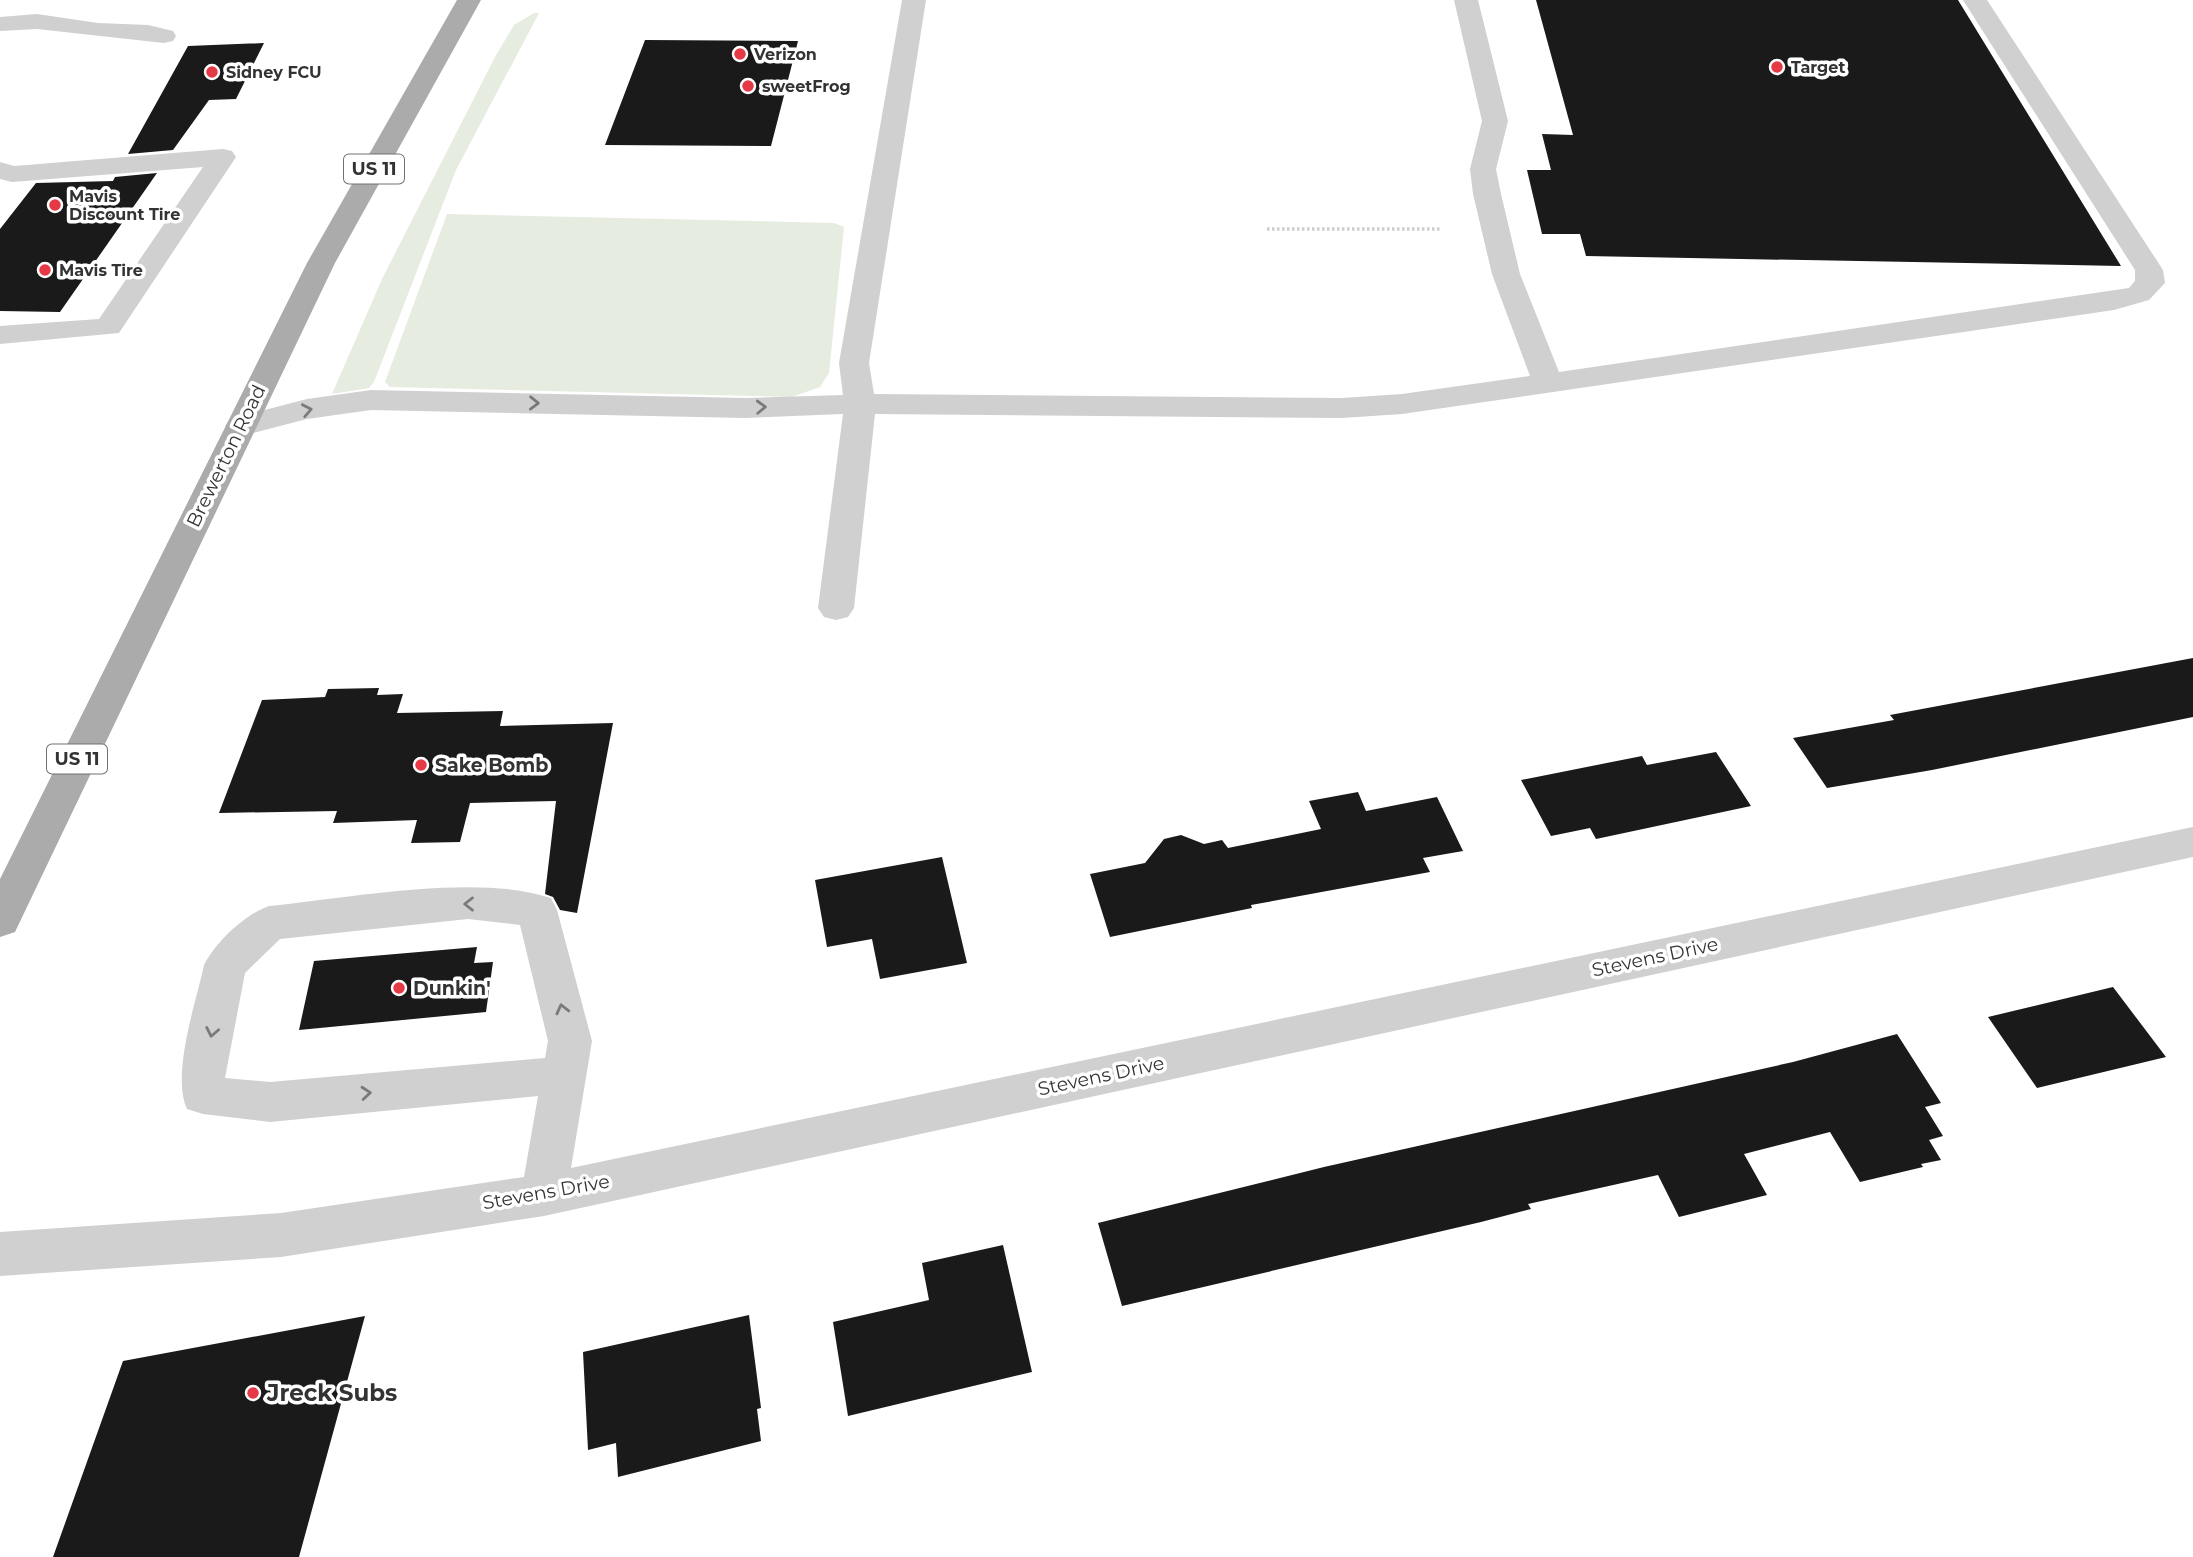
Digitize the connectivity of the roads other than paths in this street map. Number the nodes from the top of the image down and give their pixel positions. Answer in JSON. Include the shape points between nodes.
{"nodes":[{"id":1,"x":468,"y":0,"type":"edge"},
{"id":2,"x":914,"y":0,"type":"edge"},
{"id":3,"x":1466,"y":0,"type":"edge"},
{"id":4,"x":1975,"y":0,"type":"edge"},
{"id":5,"x":0,"y":24,"type":"edge"},
{"id":6,"x":75,"y":26,"type":"junction"},
{"id":7,"x":164,"y":36,"type":"dead end"},
{"id":8,"x":0,"y":42,"type":"edge"},
{"id":9,"x":4,"y":179,"type":"edge"},
{"id":10,"x":0,"y":335,"type":"edge"},
{"id":11,"x":1547,"y":381,"type":"junction"},
{"id":12,"x":860,"y":404,"type":"junction"},
{"id":13,"x":241,"y":426,"type":"junction"},
{"id":14,"x":836,"y":608,"type":"dead end"},
{"id":15,"x":2193,"y":842,"type":"edge"},
{"id":16,"x":0,"y":920,"type":"edge"},
{"id":17,"x":564,"y":1075,"type":"junction"},
{"id":18,"x":544,"y":1195,"type":"junction"},
{"id":19,"x":0,"y":1254,"type":"edge"}],
"edges":[{"from":1,"to":13,"type":"main road","name":"Brewerton Road","number":"US 11","via":[[321,263]]},
{"from":2,"to":12,"type":"street","via":[[854,363]]},
{"from":3,"to":11,"type":"street","via":[[1495,121],[1483,169],[1487,194],[1506,274]]},
{"from":4,"to":11,"type":"street","via":[[2150,270],[2150,283],[2139,294]]},
{"from":5,"to":6,"type":"street","via":[[19,19]]},
{"from":6,"to":7,"type":"street"},
{"from":6,"to":8,"type":"street","via":[[40,27]]},
{"from":9,"to":10,"type":"street","via":[[223,158],[108,327]]},
{"from":11,"to":12,"type":"street","via":[[1402,404],[1342,408]]},
{"from":13,"to":12,"type":"street","one_way":true,"via":[[307,409],[371,400],[745,408]]},
{"from":12,"to":14,"type":"street"},
{"from":13,"to":16,"type":"main road","name":"Brewerton Road","number":"US 11"},
{"from":15,"to":18,"type":"street","name":"Stevens Drive"},
{"from":17,"to":17,"type":"street","one_way":true,"via":[[570,1041],[537,910],[468,903],[269,923],[225,965],[203,1095],[270,1102]]},
{"from":17,"to":18,"type":"street"},
{"from":18,"to":19,"type":"street","name":"Stevens Drive","via":[[281,1235]]}]}
